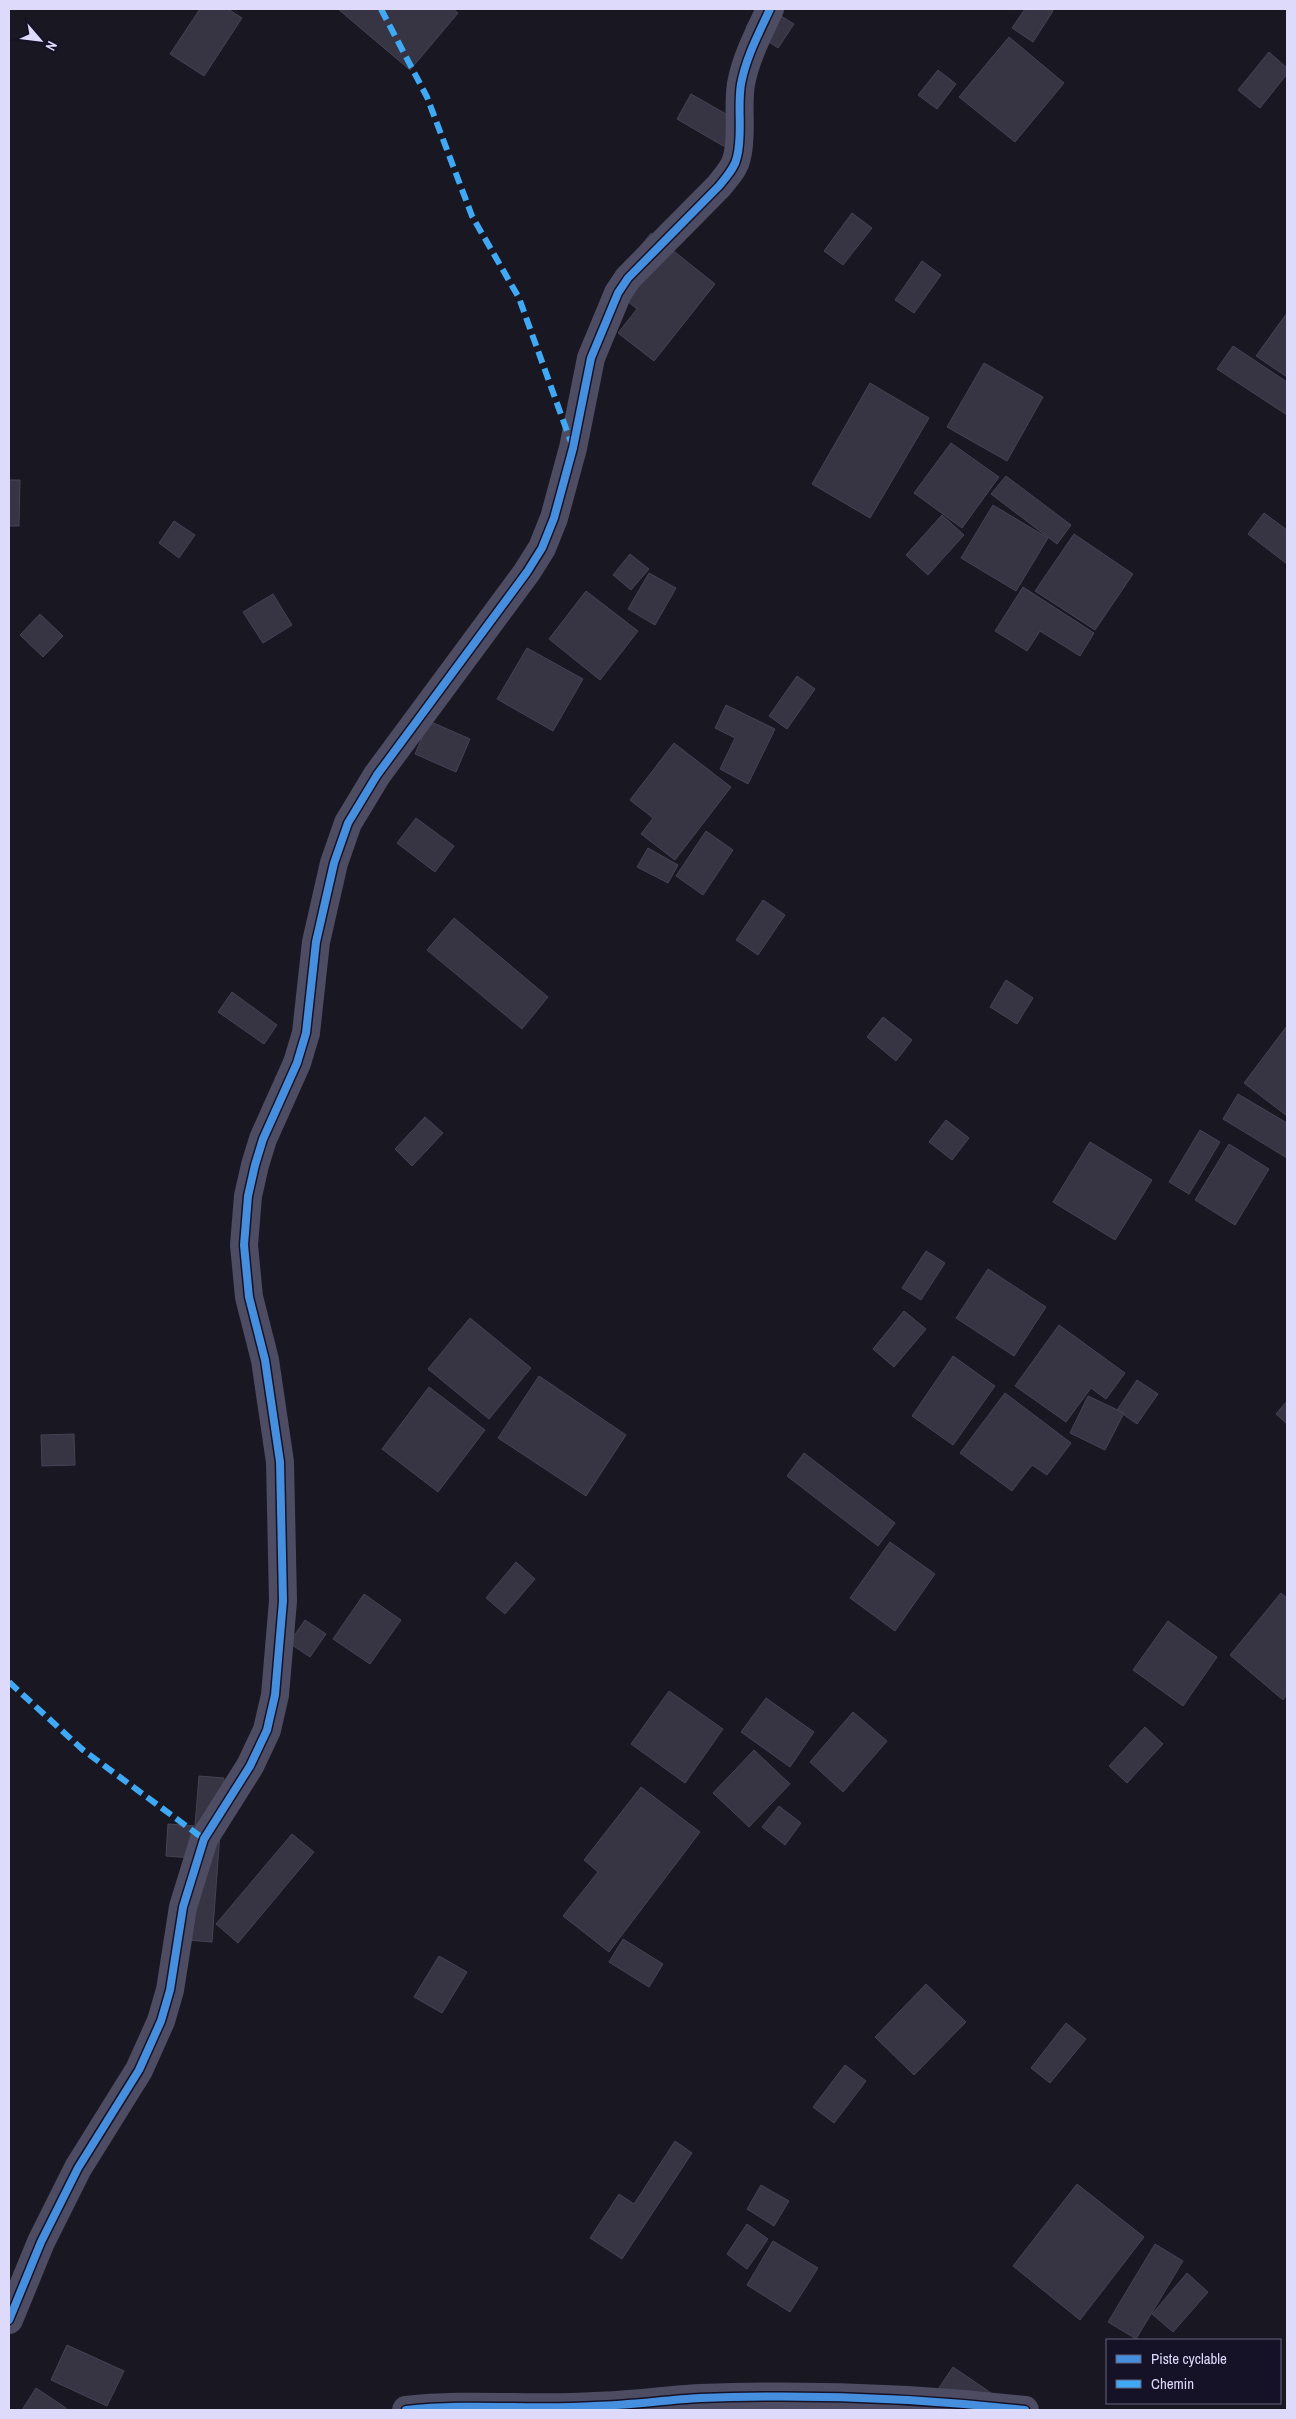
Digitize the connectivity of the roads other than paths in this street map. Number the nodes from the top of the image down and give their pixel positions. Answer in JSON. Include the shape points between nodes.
{"nodes":[{"id":1,"x":770,"y":9,"type":"edge"},
{"id":2,"x":9,"y":2320,"type":"edge"},
{"id":3,"x":406,"y":2410,"type":"edge"},
{"id":4,"x":1025,"y":2410,"type":"edge"}],
"edges":[{"from":1,"to":2,"type":"street","via":[[743,75],[735,163],[719,186],[628,278],[610,308],[591,358],[573,448],[554,518],[542,548],[377,775],[348,823],[334,863],[316,942],[306,1033],[297,1063],[258,1156],[248,1196],[244,1245],[249,1297],[265,1360],[280,1462],[283,1601],[275,1695],[267,1730],[250,1766],[204,1840],[183,1907],[170,1990],[161,2021],[139,2070],[78,2168],[41,2242]]},
{"from":3,"to":4,"type":"street","via":[[593,2406],[700,2398],[838,2398],[966,2403]]}]}
